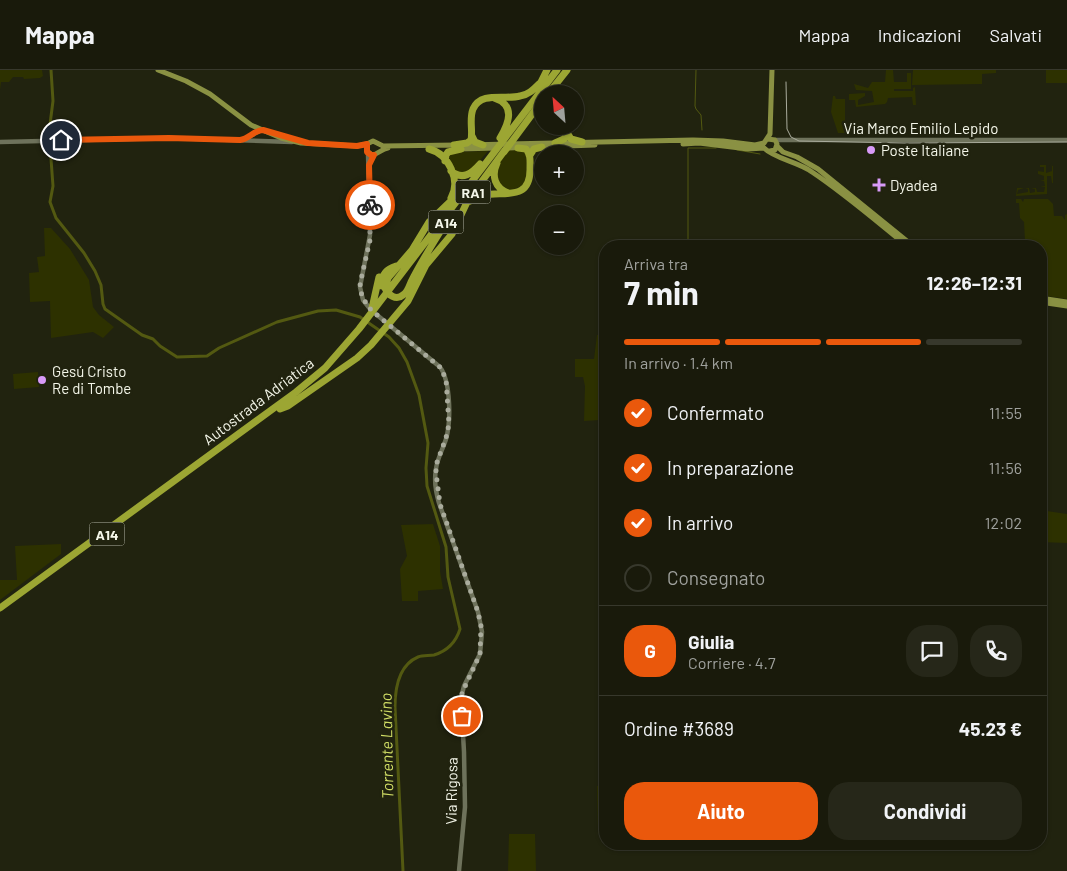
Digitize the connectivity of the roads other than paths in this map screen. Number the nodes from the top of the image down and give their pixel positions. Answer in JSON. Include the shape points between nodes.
{"nodes":[{"id":1,"x":158,"y":70,"type":"edge"},
{"id":2,"x":547,"y":70,"type":"edge"},
{"id":3,"x":557,"y":70,"type":"edge"},
{"id":4,"x":772,"y":70,"type":"edge"},
{"id":5,"x":564,"y":71,"type":"edge"},
{"id":6,"x":551,"y":85,"type":"edge"},
{"id":7,"x":555,"y":85,"type":"edge"},
{"id":8,"x":491,"y":98,"type":"junction"},
{"id":9,"x":534,"y":106,"type":"edge"},
{"id":10,"x":534,"y":113,"type":"edge"},
{"id":11,"x":534,"y":115,"type":"edge"},
{"id":12,"x":240,"y":116,"type":"junction"},
{"id":13,"x":249,"y":123,"type":"junction"},
{"id":14,"x":265,"y":131,"type":"junction"},
{"id":15,"x":565,"y":135,"type":"edge"},
{"id":16,"x":569,"y":135,"type":"edge"},
{"id":17,"x":251,"y":136,"type":"junction"},
{"id":18,"x":472,"y":136,"type":"junction"},
{"id":19,"x":240,"y":140,"type":"junction"},
{"id":20,"x":1067,"y":140,"type":"edge"},
{"id":21,"x":254,"y":141,"type":"junction"},
{"id":22,"x":0,"y":142,"type":"edge"},
{"id":23,"x":267,"y":142,"type":"junction"},
{"id":24,"x":582,"y":142,"type":"junction"},
{"id":25,"x":300,"y":143,"type":"junction"},
{"id":26,"x":308,"y":143,"type":"junction"},
{"id":27,"x":555,"y":143,"type":"junction"},
{"id":28,"x":769,"y":143,"type":"junction"},
{"id":29,"x":379,"y":144,"type":"junction"},
{"id":30,"x":454,"y":145,"type":"junction"},
{"id":31,"x":490,"y":146,"type":"junction"},
{"id":32,"x":512,"y":146,"type":"junction"},
{"id":33,"x":584,"y":146,"type":"edge"},
{"id":34,"x":534,"y":147,"type":"edge"},
{"id":35,"x":462,"y":148,"type":"junction"},
{"id":36,"x":367,"y":149,"type":"junction"},
{"id":37,"x":429,"y":149,"type":"junction"},
{"id":38,"x":534,"y":149,"type":"edge"},
{"id":39,"x":377,"y":153,"type":"junction"},
{"id":40,"x":771,"y":153,"type":"junction"},
{"id":41,"x":530,"y":155,"type":"junction"},
{"id":42,"x":445,"y":161,"type":"junction"},
{"id":43,"x":369,"y":165,"type":"junction"},
{"id":44,"x":451,"y":171,"type":"junction"},
{"id":45,"x":463,"y":193,"type":"junction"},
{"id":46,"x":511,"y":193,"type":"junction"},
{"id":47,"x":446,"y":205,"type":"junction"},
{"id":48,"x":462,"y":209,"type":"junction"},
{"id":49,"x":445,"y":224,"type":"junction"},
{"id":50,"x":418,"y":239,"type":"junction"},
{"id":51,"x":899,"y":240,"type":"edge"},
{"id":52,"x":906,"y":240,"type":"edge"},
{"id":53,"x":426,"y":265,"type":"junction"},
{"id":54,"x":390,"y":292,"type":"junction"},
{"id":55,"x":1047,"y":301,"type":"edge"},
{"id":56,"x":1067,"y":304,"type":"edge"},
{"id":57,"x":360,"y":331,"type":"junction"},
{"id":58,"x":280,"y":409,"type":"junction"},
{"id":59,"x":0,"y":608,"type":"edge"},
{"id":60,"x":0,"y":613,"type":"edge"},
{"id":61,"x":459,"y":871,"type":"edge"}],
"edges":[{"from":1,"to":12,"type":"main road","via":[[210,94]]},
{"from":2,"to":8,"type":"highway","via":[[528,93]]},
{"from":2,"to":31,"type":"highway","number":"RA1","via":[[537,90]]},
{"from":3,"to":45,"type":"highway","name":"Autostrada Adriatica","number":"A14"},
{"from":4,"to":28,"type":"main road"},
{"from":5,"to":6,"type":"highway","name":"Autostrada Adriatica","number":"A14"},
{"from":5,"to":7,"type":"highway"},
{"from":8,"to":18,"type":"highway","via":[[480,101],[473,110]]},
{"from":8,"to":31,"type":"highway","via":[[504,104],[509,115],[508,124]]},
{"from":9,"to":49,"type":"highway","name":"Autostrada Adriatica","number":"A14"},
{"from":10,"to":32,"type":"highway","number":"RA1"},
{"from":11,"to":32,"type":"highway"},
{"from":12,"to":13,"type":"main road"},
{"from":12,"to":14,"type":"main road"},
{"from":13,"to":14,"type":"main road"},
{"from":13,"to":17,"type":"main road"},
{"from":14,"to":17,"type":"main road"},
{"from":14,"to":23,"type":"main road","via":[[269,138]]},
{"from":14,"to":25,"type":"main road"},
{"from":14,"to":26,"type":"main road"},
{"from":15,"to":27,"type":"highway","via":[[564,139]]},
{"from":16,"to":24,"type":"highway"},
{"from":17,"to":19,"type":"main road"},
{"from":17,"to":21,"type":"main road"},
{"from":18,"to":30,"type":"highway","via":[[468,143]]},
{"from":18,"to":31,"type":"highway","via":[[475,142]]},
{"from":19,"to":21,"type":"main road"},
{"from":19,"to":22,"type":"main road","via":[[169,138]]},
{"from":20,"to":28,"type":"main road","name":"Via Marco Emilio Lepido"},
{"from":21,"to":23,"type":"main road"},
{"from":23,"to":25,"type":"main road"},
{"from":24,"to":27,"type":"main road","name":"Via Marco Emilio Lepido"},
{"from":24,"to":28,"type":"main road","name":"Via Marco Emilio Lepido","via":[[713,140],[755,145]]},
{"from":25,"to":26,"type":"main road"},
{"from":26,"to":36,"type":"main road"},
{"from":27,"to":32,"type":"main road","name":"Via Marco Emilio Lepido"},
{"from":28,"to":33,"type":"main road","name":"Via Marco Emilio Lepido","via":[[748,149],[698,143]]},
{"from":28,"to":40,"type":"main road"},
{"from":28,"to":40,"type":"main road","via":[[774,150]]},
{"from":28,"to":52,"type":"main road","via":[[818,169]]},
{"from":29,"to":30,"type":"main road","name":"Via Marco Emilio Lepido"},
{"from":29,"to":36,"type":"main road","name":"Via Marco Emilio Lepido","via":[[374,141]]},
{"from":29,"to":39,"type":"main road"},
{"from":30,"to":31,"type":"main road","name":"Via Marco Emilio Lepido"},
{"from":31,"to":32,"type":"main road","name":"Via Marco Emilio Lepido"},
{"from":31,"to":35,"type":"main road","name":"Via Marco Emilio Lepido"},
{"from":31,"to":44,"type":"highway","via":[[468,175],[459,176]]},
{"from":31,"to":47,"type":"highway","number":"RA1","via":[[458,194]]},
{"from":32,"to":34,"type":"main road","name":"Via Marco Emilio Lepido"},
{"from":32,"to":41,"type":"highway","via":[[526,149]]},
{"from":32,"to":46,"type":"highway","via":[[496,164],[494,175],[499,188]]},
{"from":32,"to":48,"type":"highway","number":"RA1"},
{"from":35,"to":37,"type":"main road","name":"Via Marco Emilio Lepido"},
{"from":35,"to":42,"type":"highway","via":[[448,152]]},
{"from":36,"to":39,"type":"main road"},
{"from":36,"to":43,"type":"main road","name":"Via Rigosa"},
{"from":37,"to":39,"type":"main road","name":"Via Marco Emilio Lepido","via":[[384,148]]},
{"from":37,"to":42,"type":"highway","via":[[438,151]]},
{"from":38,"to":41,"type":"highway"},
{"from":39,"to":43,"type":"main road","name":"Via Rigosa"},
{"from":40,"to":51,"type":"main road","via":[[814,172]]},
{"from":41,"to":46,"type":"highway","via":[[529,182],[522,190]]},
{"from":42,"to":44,"type":"highway"},
{"from":43,"to":61,"type":"main road","name":"Via Rigosa","via":[[370,235],[361,294],[371,310],[440,367],[446,379],[449,424],[436,469],[436,489],[481,626],[480,654],[461,698],[465,807]]},
{"from":44,"to":47,"type":"highway","via":[[455,187]]},
{"from":45,"to":53,"type":"highway","via":[[407,260],[385,273],[382,285],[388,297],[397,299],[408,294]]},
{"from":45,"to":54,"type":"highway","name":"Autostrada Adriatica","number":"A14"},
{"from":46,"to":48,"type":"highway","via":[[477,196]]},
{"from":47,"to":50,"type":"highway","number":"RA1"},
{"from":48,"to":53,"type":"highway","number":"RA1","via":[[449,238]]},
{"from":49,"to":50,"type":"highway","via":[[406,292],[394,297],[386,290],[386,281]]},
{"from":49,"to":54,"type":"highway","name":"Autostrada Adriatica","number":"A14"},
{"from":50,"to":57,"type":"highway","via":[[382,271],[374,302]]},
{"from":53,"to":58,"type":"highway","via":[[412,294],[371,345]]},
{"from":54,"to":57,"type":"highway","name":"Autostrada Adriatica","number":"A14"},
{"from":55,"to":56,"type":"main road"},
{"from":57,"to":58,"type":"highway","name":"Autostrada Adriatica","number":"A14","via":[[326,373]]},
{"from":57,"to":59,"type":"highway","name":"Autostrada Adriatica","number":"A14","via":[[303,387]]},
{"from":58,"to":60,"type":"highway","name":"Autostrada Adriatica","number":"A14"}]}
